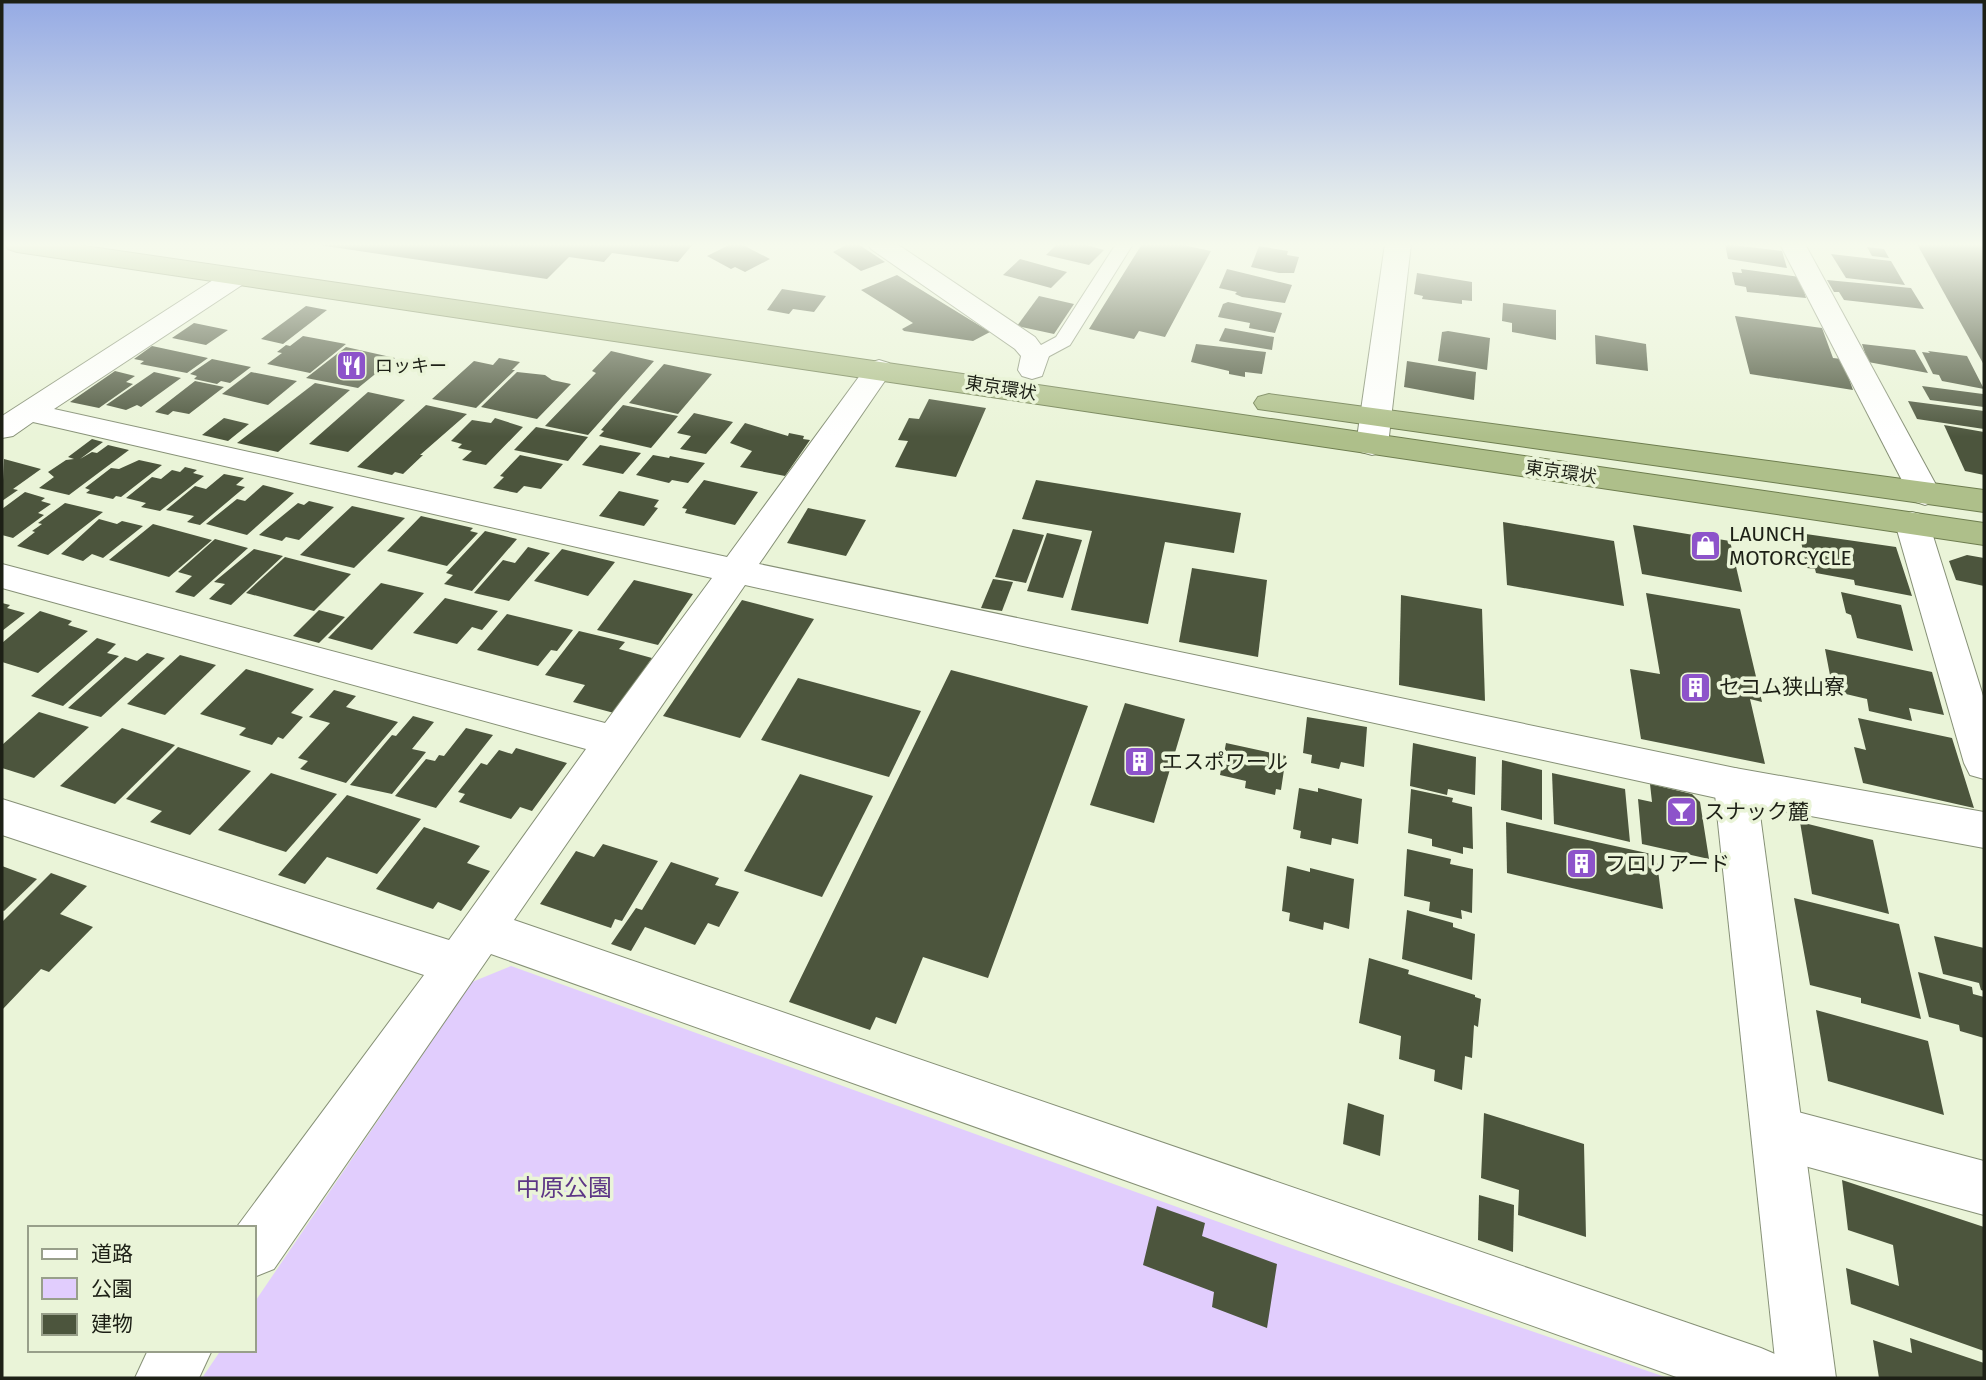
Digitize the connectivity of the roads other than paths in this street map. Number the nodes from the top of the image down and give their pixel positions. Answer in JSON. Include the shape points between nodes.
{"nodes":[{"id":1,"x":186,"y":308,"type":"edge"},
{"id":2,"x":460,"y":308,"type":"edge"},
{"id":3,"x":637,"y":308,"type":"edge"},
{"id":4,"x":974,"y":308,"type":"edge"},
{"id":5,"x":1084,"y":308,"type":"edge"},
{"id":6,"x":1389,"y":308,"type":"edge"},
{"id":7,"x":1823,"y":308,"type":"edge"},
{"id":8,"x":1033,"y":363,"type":"junction"},
{"id":9,"x":879,"y":369,"type":"junction"},
{"id":10,"x":14,"y":420,"type":"edge"},
{"id":11,"x":1373,"y":432,"type":"junction"},
{"id":12,"x":1984,"y":501,"type":"edge"},
{"id":13,"x":1919,"y":509,"type":"junction"},
{"id":14,"x":1984,"y":534,"type":"edge"},
{"id":15,"x":735,"y":571,"type":"junction"},
{"id":16,"x":2,"y":576,"type":"edge"},
{"id":17,"x":617,"y":742,"type":"junction"},
{"id":18,"x":1984,"y":763,"type":"edge"},
{"id":19,"x":1735,"y":785,"type":"junction"},
{"id":20,"x":2,"y":817,"type":"edge"},
{"id":21,"x":1984,"y":830,"type":"edge"},
{"id":22,"x":470,"y":947,"type":"junction"},
{"id":23,"x":1779,"y":1133,"type":"junction"},
{"id":24,"x":1984,"y":1188,"type":"edge"},
{"id":25,"x":256,"y":1246,"type":"edge"},
{"id":26,"x":182,"y":1352,"type":"edge"},
{"id":27,"x":164,"y":1378,"type":"edge"},
{"id":28,"x":1761,"y":1378,"type":"edge"},
{"id":29,"x":1807,"y":1378,"type":"edge"}],
"edges":[{"from":1,"to":10,"type":"street"},
{"from":2,"to":9,"type":"highway","name":"東京環状"},
{"from":3,"to":8,"type":"highway","name":"東京環状"},
{"from":4,"to":8,"type":"street","via":[[1025,343]]},
{"from":5,"to":8,"type":"lane","via":[[1063,341]]},
{"from":6,"to":11,"type":"street"},
{"from":7,"to":13,"type":"street"},
{"from":8,"to":11,"type":"highway","name":"東京環状"},
{"from":9,"to":11,"type":"highway","name":"東京環状"},
{"from":9,"to":15,"type":"street"},
{"from":10,"to":15,"type":"street"},
{"from":11,"to":13,"type":"highway","name":"東京環状"},
{"from":12,"to":13,"type":"highway","name":"東京環状"},
{"from":13,"to":14,"type":"highway","name":"東京環状"},
{"from":13,"to":18,"type":"street"},
{"from":15,"to":17,"type":"street"},
{"from":15,"to":19,"type":"street"},
{"from":16,"to":17,"type":"street"},
{"from":17,"to":22,"type":"street"},
{"from":19,"to":21,"type":"street"},
{"from":19,"to":23,"type":"street"},
{"from":20,"to":22,"type":"street"},
{"from":22,"to":25,"type":"street"},
{"from":22,"to":28,"type":"street"},
{"from":23,"to":24,"type":"street"},
{"from":23,"to":29,"type":"street"},
{"from":26,"to":27,"type":"street"}]}
